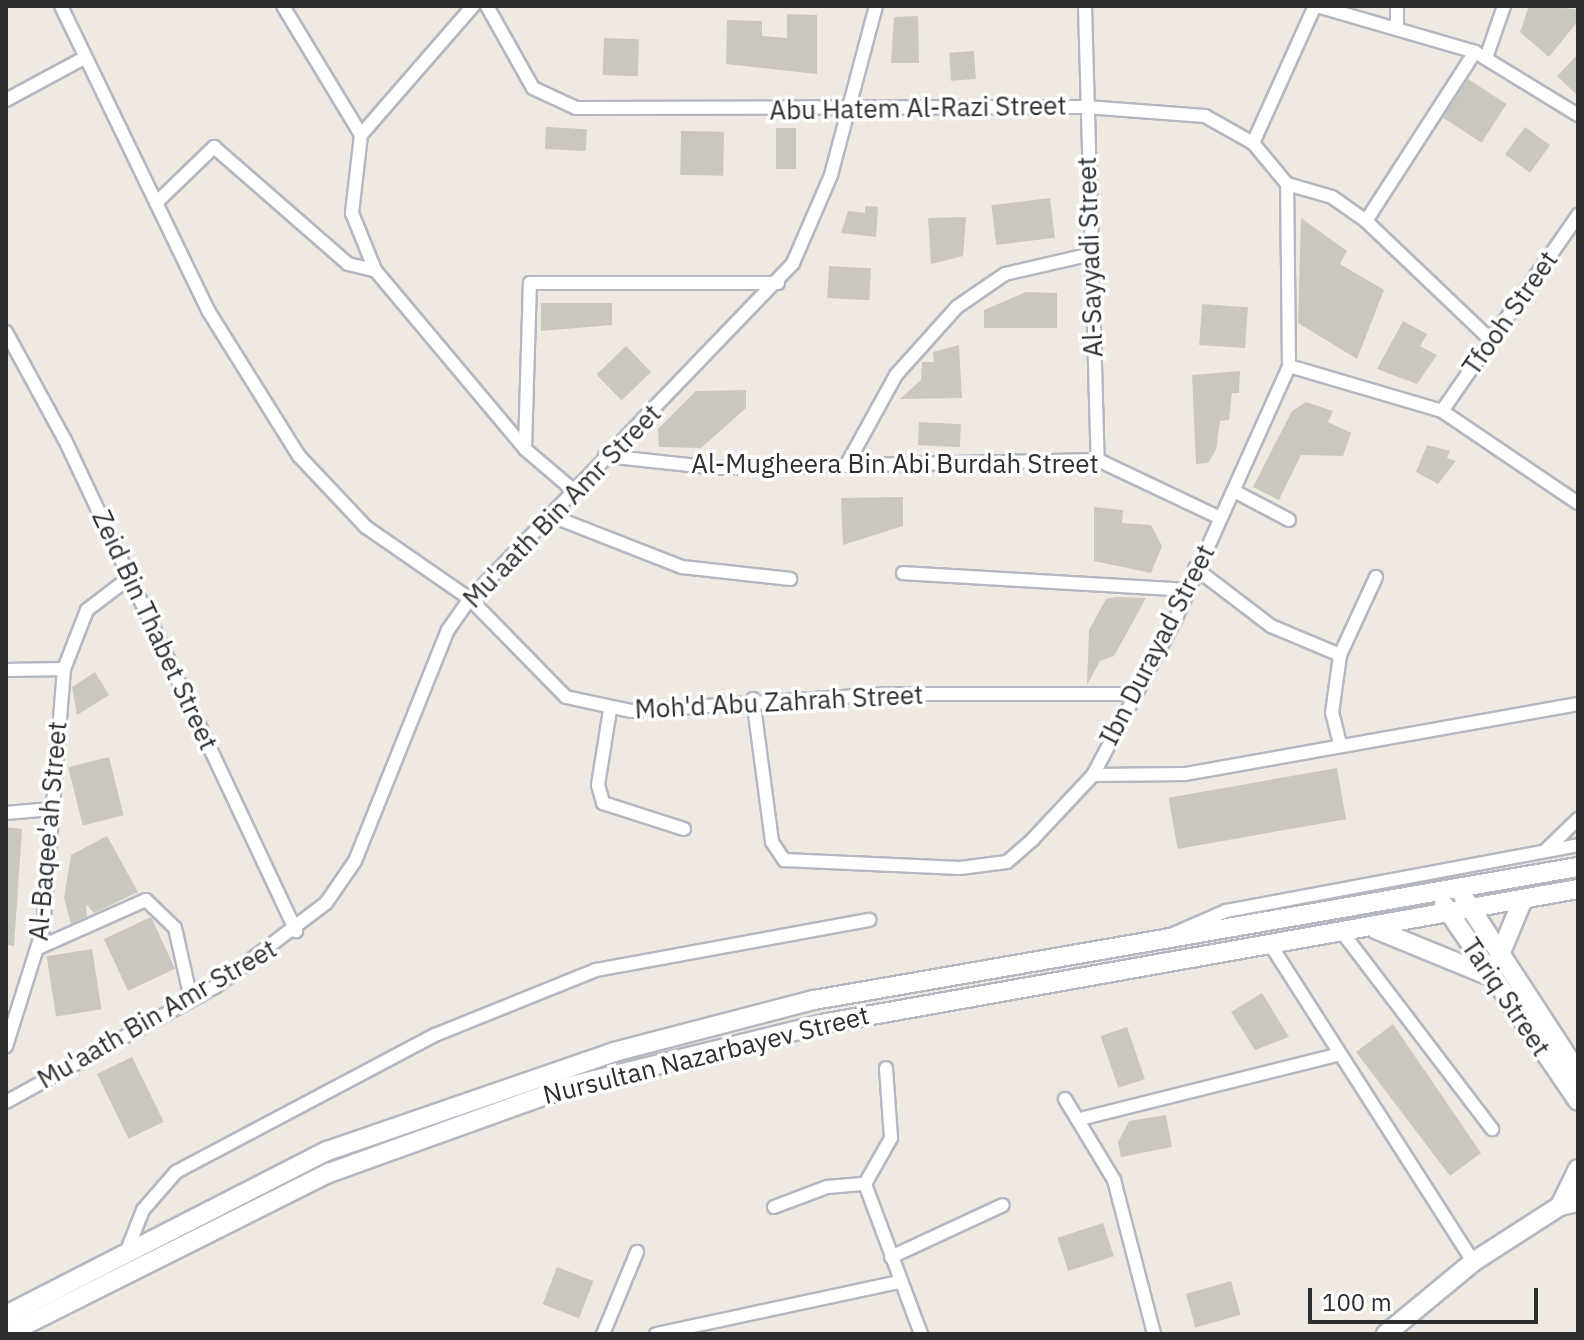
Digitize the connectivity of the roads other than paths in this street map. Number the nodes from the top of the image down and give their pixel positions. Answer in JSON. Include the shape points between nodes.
{"nodes":[{"id":1,"x":61,"y":6,"type":"edge"},
{"id":2,"x":283,"y":6,"type":"edge"},
{"id":3,"x":473,"y":6,"type":"edge"},
{"id":4,"x":487,"y":6,"type":"edge"},
{"id":5,"x":876,"y":6,"type":"edge"},
{"id":6,"x":1085,"y":6,"type":"edge"},
{"id":7,"x":1316,"y":6,"type":"edge"},
{"id":8,"x":1397,"y":6,"type":"edge"},
{"id":9,"x":1504,"y":6,"type":"edge"},
{"id":10,"x":1397,"y":29,"type":"junction"},
{"id":11,"x":1481,"y":55,"type":"junction"},
{"id":12,"x":84,"y":58,"type":"junction"},
{"id":13,"x":6,"y":100,"type":"edge"},
{"id":14,"x":1086,"y":107,"type":"junction"},
{"id":15,"x":852,"y":110,"type":"junction"},
{"id":16,"x":1578,"y":115,"type":"edge"},
{"id":17,"x":361,"y":135,"type":"junction"},
{"id":18,"x":1253,"y":143,"type":"junction"},
{"id":19,"x":1287,"y":184,"type":"junction"},
{"id":20,"x":156,"y":203,"type":"junction"},
{"id":21,"x":1578,"y":215,"type":"edge"},
{"id":22,"x":1366,"y":221,"type":"junction"},
{"id":23,"x":1087,"y":255,"type":"junction"},
{"id":24,"x":375,"y":270,"type":"junction"},
{"id":25,"x":778,"y":283,"type":"junction"},
{"id":26,"x":6,"y":332,"type":"edge"},
{"id":27,"x":1490,"y":339,"type":"junction"},
{"id":28,"x":1289,"y":366,"type":"junction"},
{"id":29,"x":1442,"y":411,"type":"junction"},
{"id":30,"x":525,"y":449,"type":"junction"},
{"id":31,"x":605,"y":456,"type":"junction"},
{"id":32,"x":1098,"y":460,"type":"junction"},
{"id":33,"x":846,"y":466,"type":"junction"},
{"id":34,"x":573,"y":490,"type":"junction"},
{"id":35,"x":1234,"y":491,"type":"junction"},
{"id":36,"x":1578,"y":503,"type":"edge"},
{"id":37,"x":549,"y":515,"type":"junction"},
{"id":38,"x":1220,"y":518,"type":"junction"},
{"id":39,"x":1289,"y":520,"type":"dead end"},
{"id":40,"x":1195,"y":568,"type":"junction"},
{"id":41,"x":903,"y":573,"type":"dead end"},
{"id":42,"x":1376,"y":577,"type":"dead end"},
{"id":43,"x":129,"y":578,"type":"junction"},
{"id":44,"x":790,"y":579,"type":"dead end"},
{"id":45,"x":1187,"y":590,"type":"junction"},
{"id":46,"x":470,"y":599,"type":"junction"},
{"id":47,"x":1340,"y":655,"type":"junction"},
{"id":48,"x":64,"y":669,"type":"junction"},
{"id":49,"x":6,"y":670,"type":"edge"},
{"id":50,"x":1131,"y":694,"type":"junction"},
{"id":51,"x":753,"y":699,"type":"junction"},
{"id":52,"x":1578,"y":704,"type":"edge"},
{"id":53,"x":610,"y":710,"type":"junction"},
{"id":54,"x":1340,"y":744,"type":"junction"},
{"id":55,"x":1093,"y":775,"type":"junction"},
{"id":56,"x":51,"y":809,"type":"junction"},
{"id":57,"x":6,"y":813,"type":"edge"},
{"id":58,"x":1578,"y":819,"type":"edge"},
{"id":59,"x":684,"y":829,"type":"dead end"},
{"id":60,"x":1578,"y":845,"type":"edge"},
{"id":61,"x":1545,"y":851,"type":"junction"},
{"id":62,"x":1578,"y":867,"type":"edge"},
{"id":63,"x":1458,"y":888,"type":"junction"},
{"id":64,"x":1578,"y":889,"type":"edge"},
{"id":65,"x":1437,"y":892,"type":"junction"},
{"id":66,"x":1523,"y":899,"type":"junction"},
{"id":67,"x":1470,"y":907,"type":"junction"},
{"id":68,"x":1449,"y":912,"type":"junction"},
{"id":69,"x":869,"y":920,"type":"dead end"},
{"id":70,"x":1368,"y":927,"type":"junction"},
{"id":71,"x":296,"y":931,"type":"junction"},
{"id":72,"x":1342,"y":932,"type":"junction"},
{"id":73,"x":1165,"y":940,"type":"junction"},
{"id":74,"x":1270,"y":944,"type":"junction"},
{"id":75,"x":38,"y":948,"type":"junction"},
{"id":76,"x":1499,"y":957,"type":"junction"},
{"id":77,"x":1489,"y":976,"type":"junction"},
{"id":78,"x":191,"y":999,"type":"junction"},
{"id":79,"x":6,"y":1046,"type":"edge"},
{"id":80,"x":1336,"y":1055,"type":"junction"},
{"id":81,"x":886,"y":1068,"type":"dead end"},
{"id":82,"x":1578,"y":1073,"type":"edge"},
{"id":83,"x":1065,"y":1099,"type":"dead end"},
{"id":84,"x":1578,"y":1101,"type":"edge"},
{"id":85,"x":6,"y":1102,"type":"edge"},
{"id":86,"x":1080,"y":1119,"type":"junction"},
{"id":87,"x":1492,"y":1129,"type":"dead end"},
{"id":88,"x":1578,"y":1169,"type":"edge"},
{"id":89,"x":865,"y":1184,"type":"junction"},
{"id":90,"x":1569,"y":1204,"type":"edge"},
{"id":91,"x":1003,"y":1205,"type":"dead end"},
{"id":92,"x":774,"y":1207,"type":"dead end"},
{"id":93,"x":128,"y":1248,"type":"junction"},
{"id":94,"x":637,"y":1252,"type":"dead end"},
{"id":95,"x":891,"y":1257,"type":"junction"},
{"id":96,"x":1473,"y":1262,"type":"junction"},
{"id":97,"x":899,"y":1282,"type":"junction"},
{"id":98,"x":6,"y":1315,"type":"edge"},
{"id":99,"x":38,"y":1325,"type":"edge"},
{"id":100,"x":7,"y":1334,"type":"edge"},
{"id":101,"x":603,"y":1334,"type":"edge"},
{"id":102,"x":656,"y":1334,"type":"edge"},
{"id":103,"x":921,"y":1334,"type":"edge"},
{"id":104,"x":1154,"y":1334,"type":"edge"},
{"id":105,"x":1386,"y":1334,"type":"edge"}],
"edges":[{"from":1,"to":12,"type":"street","name":"Moh'd Abu Zahrah Street"},
{"from":2,"to":17,"type":"street"},
{"from":3,"to":17,"type":"street"},
{"from":4,"to":15,"type":"street","name":"Abu Hatem Al-Razi Street","via":[[529,83],[558,103]]},
{"from":5,"to":15,"type":"street","name":"Mu'aath Bin Amr Street"},
{"from":6,"to":14,"type":"street","name":"Al-Sayyadi Street"},
{"from":7,"to":10,"type":"street"},
{"from":7,"to":18,"type":"street"},
{"from":8,"to":10,"type":"street"},
{"from":9,"to":11,"type":"street"},
{"from":10,"to":11,"type":"street"},
{"from":11,"to":16,"type":"street"},
{"from":11,"to":22,"type":"street"},
{"from":12,"to":13,"type":"street"},
{"from":12,"to":20,"type":"street","name":"Moh'd Abu Zahrah Street"},
{"from":14,"to":15,"type":"street","name":"Abu Hatem Al-Razi Street"},
{"from":14,"to":18,"type":"street","name":"Abu Hatem Al-Razi Street","via":[[1205,116]]},
{"from":14,"to":23,"type":"street","name":"Al-Sayyadi Street"},
{"from":15,"to":25,"type":"street","name":"Mu'aath Bin Amr Street","via":[[807,238]]},
{"from":17,"to":24,"type":"street","via":[[352,213]]},
{"from":18,"to":19,"type":"street","name":"Abu Hatem Al-Razi Street"},
{"from":19,"to":22,"type":"street","via":[[1332,197]]},
{"from":19,"to":28,"type":"street","name":"Ibn Durayad Street"},
{"from":20,"to":24,"type":"street","via":[[214,147],[348,264]]},
{"from":20,"to":46,"type":"street","name":"Moh'd Abu Zahrah Street","via":[[224,338],[299,456],[366,527]]},
{"from":21,"to":27,"type":"street","name":"Tfooh Street"},
{"from":22,"to":27,"type":"street"},
{"from":23,"to":32,"type":"street","name":"Al-Sayyadi Street"},
{"from":23,"to":33,"type":"street","via":[[1005,274],[957,307],[896,375]]},
{"from":24,"to":30,"type":"street"},
{"from":25,"to":30,"type":"street","via":[[530,283]]},
{"from":25,"to":31,"type":"street","name":"Mu'aath Bin Amr Street"},
{"from":26,"to":43,"type":"street","name":"Zeid Bin Thabet Street"},
{"from":27,"to":29,"type":"street","name":"Tfooh Street"},
{"from":28,"to":29,"type":"street"},
{"from":28,"to":35,"type":"street","name":"Ibn Durayad Street"},
{"from":29,"to":36,"type":"street"},
{"from":30,"to":34,"type":"street"},
{"from":31,"to":33,"type":"street","name":"Al-Mugheera Bin Abi Burdah Street","via":[[718,468]]},
{"from":31,"to":34,"type":"street","name":"Mu'aath Bin Amr Street"},
{"from":32,"to":33,"type":"street","name":"Al-Mugheera Bin Abi Burdah Street"},
{"from":32,"to":38,"type":"street","name":"Al-Mugheera Bin Abi Burdah Street"},
{"from":34,"to":37,"type":"street","name":"Mu'aath Bin Amr Street"},
{"from":35,"to":38,"type":"street","name":"Ibn Durayad Street"},
{"from":35,"to":39,"type":"street"},
{"from":37,"to":44,"type":"street","via":[[682,567]]},
{"from":37,"to":46,"type":"street","name":"Mu'aath Bin Amr Street"},
{"from":38,"to":40,"type":"street","name":"Ibn Durayad Street"},
{"from":40,"to":45,"type":"street","name":"Ibn Durayad Street"},
{"from":40,"to":47,"type":"street","via":[[1271,626]]},
{"from":41,"to":45,"type":"street"},
{"from":42,"to":47,"type":"street"},
{"from":43,"to":48,"type":"street","name":"Al-Baqee'ah Street","via":[[87,610]]},
{"from":43,"to":71,"type":"street","name":"Zeid Bin Thabet Street"},
{"from":45,"to":50,"type":"street","name":"Ibn Durayad Street"},
{"from":46,"to":53,"type":"street","name":"Moh'd Abu Zahrah Street","via":[[566,697]]},
{"from":46,"to":71,"type":"street","name":"Mu'aath Bin Amr Street","via":[[448,630],[355,861]]},
{"from":47,"to":54,"type":"street","via":[[1332,713]]},
{"from":48,"to":49,"type":"street"},
{"from":48,"to":56,"type":"street","name":"Al-Baqee'ah Street"},
{"from":50,"to":51,"type":"street","name":"Moh'd Abu Zahrah Street"},
{"from":50,"to":55,"type":"street","name":"Ibn Durayad Street"},
{"from":51,"to":53,"type":"street","name":"Moh'd Abu Zahrah Street"},
{"from":51,"to":55,"type":"street","name":"Ibn Durayad Street","via":[[772,842],[784,860],[960,868],[1007,862]]},
{"from":52,"to":54,"type":"street"},
{"from":53,"to":59,"type":"street","via":[[598,785],[603,803]]},
{"from":54,"to":55,"type":"street","via":[[1185,774]]},
{"from":56,"to":57,"type":"street"},
{"from":56,"to":75,"type":"street","name":"Al-Baqee'ah Street"},
{"from":58,"to":61,"type":"street"},
{"from":60,"to":61,"type":"street"},
{"from":61,"to":73,"type":"street","via":[[1226,911]]},
{"from":62,"to":63,"type":"main road","name":"Nursultan Nazarbayev Street"},
{"from":63,"to":65,"type":"main road","name":"Nursultan Nazarbayev Street"},
{"from":63,"to":67,"type":"main road","name":"Tariq Street"},
{"from":64,"to":66,"type":"main road","name":"Nursultan Nazarbayev Street"},
{"from":65,"to":68,"type":"main road","name":"Tariq Street"},
{"from":65,"to":73,"type":"main road","name":"Nursultan Nazarbayev Street"},
{"from":66,"to":67,"type":"main road","name":"Nursultan Nazarbayev Street"},
{"from":66,"to":76,"type":"main road"},
{"from":67,"to":68,"type":"main road","name":"Nursultan Nazarbayev Street"},
{"from":67,"to":76,"type":"main road","name":"Tariq Street"},
{"from":68,"to":70,"type":"main road","name":"Nursultan Nazarbayev Street"},
{"from":68,"to":77,"type":"main road","name":"Tariq Street"},
{"from":69,"to":93,"type":"street","via":[[596,970],[435,1035],[176,1172],[143,1210]]},
{"from":70,"to":72,"type":"main road","name":"Nursultan Nazarbayev Street"},
{"from":70,"to":77,"type":"main road","via":[[1431,946]]},
{"from":71,"to":78,"type":"street","name":"Mu'aath Bin Amr Street"},
{"from":72,"to":74,"type":"main road","name":"Nursultan Nazarbayev Street"},
{"from":72,"to":87,"type":"street"},
{"from":73,"to":93,"type":"main road","name":"Nursultan Nazarbayev Street","via":[[789,1005],[614,1052],[363,1136]]},
{"from":74,"to":80,"type":"street"},
{"from":74,"to":99,"type":"main road","name":"Nursultan Nazarbayev Street","via":[[827,1023],[570,1086],[329,1173]]},
{"from":75,"to":78,"type":"street","via":[[146,900],[175,928]]},
{"from":75,"to":79,"type":"street","name":"Al-Baqee'ah Street"},
{"from":76,"to":82,"type":"main road","name":"Tariq Street"},
{"from":77,"to":84,"type":"main road","name":"Tariq Street"},
{"from":78,"to":85,"type":"street","name":"Mu'aath Bin Amr Street"},
{"from":80,"to":86,"type":"street"},
{"from":80,"to":96,"type":"street"},
{"from":81,"to":89,"type":"street","via":[[891,1138]]},
{"from":83,"to":86,"type":"street"},
{"from":86,"to":104,"type":"street","via":[[1114,1180]]},
{"from":88,"to":90,"type":"main road"},
{"from":89,"to":92,"type":"street","via":[[827,1187]]},
{"from":89,"to":95,"type":"street"},
{"from":90,"to":96,"type":"main road"},
{"from":91,"to":95,"type":"street"},
{"from":93,"to":98,"type":"main road","name":"Nursultan Nazarbayev Street"},
{"from":94,"to":101,"type":"street"},
{"from":95,"to":97,"type":"street"},
{"from":96,"to":105,"type":"main road"},
{"from":97,"to":102,"type":"street"},
{"from":97,"to":103,"type":"street"},
{"from":99,"to":100,"type":"main road","name":"Nursultan Nazarbayev Street"}]}
